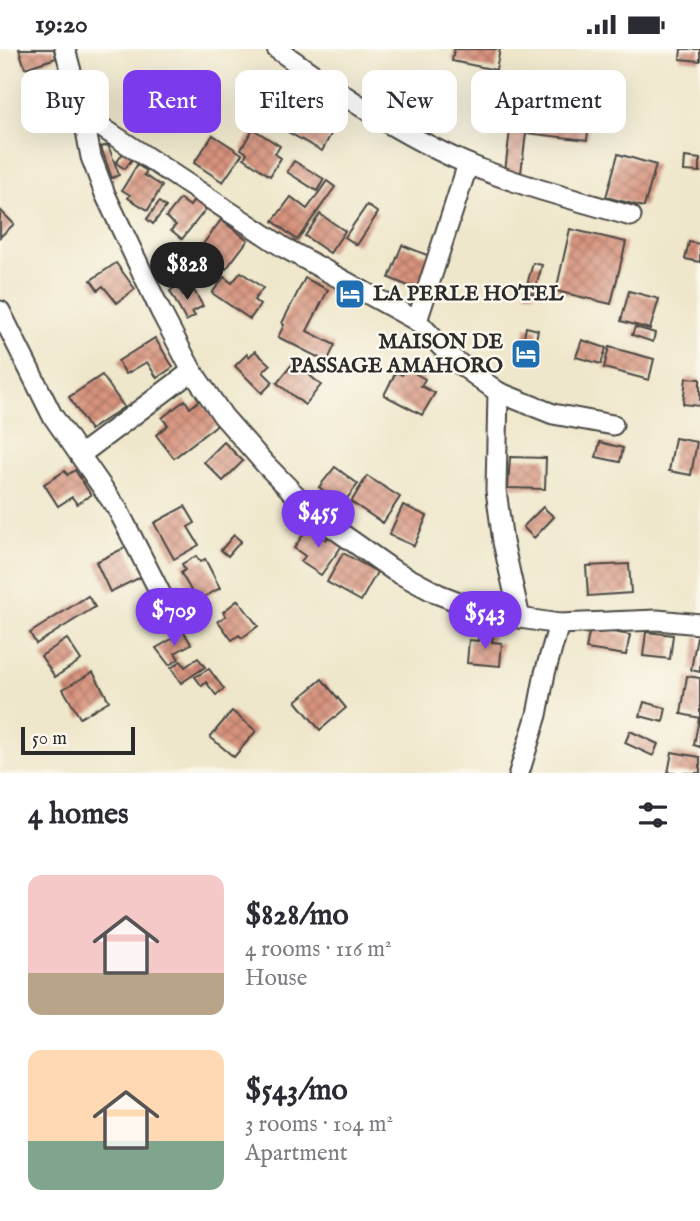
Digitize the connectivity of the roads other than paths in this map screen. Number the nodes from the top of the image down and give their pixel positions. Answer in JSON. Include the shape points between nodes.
{"nodes":[{"id":1,"x":65,"y":49,"type":"edge"},
{"id":2,"x":277,"y":49,"type":"edge"},
{"id":3,"x":71,"y":70,"type":"edge"},
{"id":4,"x":109,"y":132,"type":"edge"},
{"id":5,"x":86,"y":133,"type":"edge"},
{"id":6,"x":468,"y":164,"type":"junction"},
{"id":7,"x":631,"y":216,"type":"dead end"},
{"id":8,"x":0,"y":311,"type":"edge"},
{"id":9,"x":417,"y":321,"type":"junction"},
{"id":10,"x":192,"y":371,"type":"junction"},
{"id":11,"x":498,"y":392,"type":"junction"},
{"id":12,"x":613,"y":425,"type":"dead end"},
{"id":13,"x":80,"y":455,"type":"junction"},
{"id":14,"x":169,"y":610,"type":"dead end"},
{"id":15,"x":520,"y":618,"type":"junction"},
{"id":16,"x":559,"y":624,"type":"junction"},
{"id":17,"x":700,"y":624,"type":"edge"},
{"id":18,"x":519,"y":773,"type":"edge"}],
"edges":[{"from":1,"to":3,"type":"street"},
{"from":2,"to":6,"type":"street","via":[[381,119]]},
{"from":4,"to":9,"type":"street","via":[[283,247]]},
{"from":5,"to":10,"type":"street","via":[[105,194]]},
{"from":6,"to":7,"type":"street"},
{"from":6,"to":9,"type":"street"},
{"from":8,"to":13,"type":"street","via":[[52,415]]},
{"from":9,"to":11,"type":"street","via":[[453,359]]},
{"from":10,"to":13,"type":"street"},
{"from":10,"to":15,"type":"street","via":[[223,416],[315,515],[393,570],[438,594]]},
{"from":11,"to":12,"type":"street","via":[[553,414]]},
{"from":11,"to":15,"type":"street","via":[[496,490]]},
{"from":13,"to":14,"type":"street","via":[[118,510]]},
{"from":15,"to":16,"type":"street"},
{"from":16,"to":17,"type":"street","via":[[657,620]]},
{"from":16,"to":18,"type":"street"}]}
